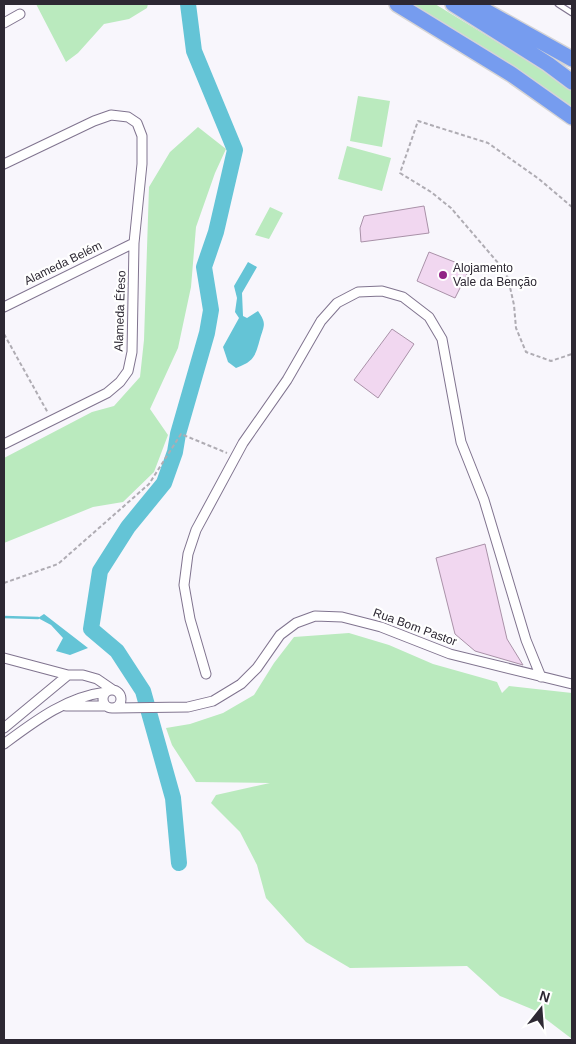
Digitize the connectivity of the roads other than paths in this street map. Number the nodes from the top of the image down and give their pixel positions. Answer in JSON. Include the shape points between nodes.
{"nodes":[{"id":1,"x":397,"y":4,"type":"edge"},
{"id":2,"x":452,"y":4,"type":"edge"},
{"id":3,"x":473,"y":4,"type":"edge"},
{"id":4,"x":558,"y":4,"type":"edge"},
{"id":5,"x":572,"y":13,"type":"edge"},
{"id":6,"x":20,"y":14,"type":"dead end"},
{"id":7,"x":4,"y":23,"type":"edge"},
{"id":8,"x":572,"y":59,"type":"edge"},
{"id":9,"x":572,"y":82,"type":"edge"},
{"id":10,"x":572,"y":117,"type":"edge"},
{"id":11,"x":4,"y":164,"type":"edge"},
{"id":12,"x":134,"y":242,"type":"junction"},
{"id":13,"x":4,"y":307,"type":"edge"},
{"id":14,"x":4,"y":444,"type":"edge"},
{"id":15,"x":4,"y":658,"type":"edge"},
{"id":16,"x":206,"y":674,"type":"dead end"},
{"id":17,"x":68,"y":675,"type":"junction"},
{"id":18,"x":541,"y":677,"type":"junction"},
{"id":19,"x":572,"y":684,"type":"edge"},
{"id":20,"x":113,"y":692,"type":"junction"},
{"id":21,"x":61,"y":706,"type":"junction"},
{"id":22,"x":105,"y":706,"type":"junction"},
{"id":23,"x":141,"y":707,"type":"junction"},
{"id":24,"x":116,"y":708,"type":"junction"},
{"id":25,"x":4,"y":728,"type":"edge"},
{"id":26,"x":4,"y":744,"type":"edge"}],
"edges":[{"from":1,"to":10,"type":"highway","via":[[511,74]]},
{"from":2,"to":9,"type":"highway"},
{"from":3,"to":8,"type":"highway"},
{"from":4,"to":5,"type":"lane"},
{"from":6,"to":7,"type":"street"},
{"from":11,"to":12,"type":"street","name":"Alameda Éfeso","via":[[94,121],[111,115],[128,117],[138,123],[142,136]]},
{"from":12,"to":13,"type":"street","name":"Alameda Belém"},
{"from":12,"to":14,"type":"street","name":"Alameda Éfeso","via":[[132,352],[128,371],[107,393]]},
{"from":15,"to":17,"type":"street"},
{"from":16,"to":18,"type":"street","via":[[184,585],[188,554],[196,530],[243,443],[287,380],[321,321],[337,303],[358,292],[382,291],[403,297],[429,317],[442,339],[461,442],[484,500],[526,640]]},
{"from":17,"to":20,"type":"street","via":[[97,679]]},
{"from":17,"to":25,"type":"street"},
{"from":18,"to":19,"type":"street","name":"Rua Bom Pastor"},
{"from":18,"to":23,"type":"street","name":"Rua Bom Pastor","via":[[450,654],[381,627],[342,617],[315,616],[296,622],[280,635],[257,668],[241,684],[213,701],[188,707]]},
{"from":20,"to":21,"type":"street","via":[[84,696]]},
{"from":20,"to":22,"type":"street","via":[[103,699]]},
{"from":20,"to":23,"type":"street"},
{"from":20,"to":24,"type":"street","via":[[122,700]]},
{"from":21,"to":22,"type":"street"},
{"from":21,"to":26,"type":"street"},
{"from":22,"to":24,"type":"street"},
{"from":23,"to":24,"type":"street"}]}
